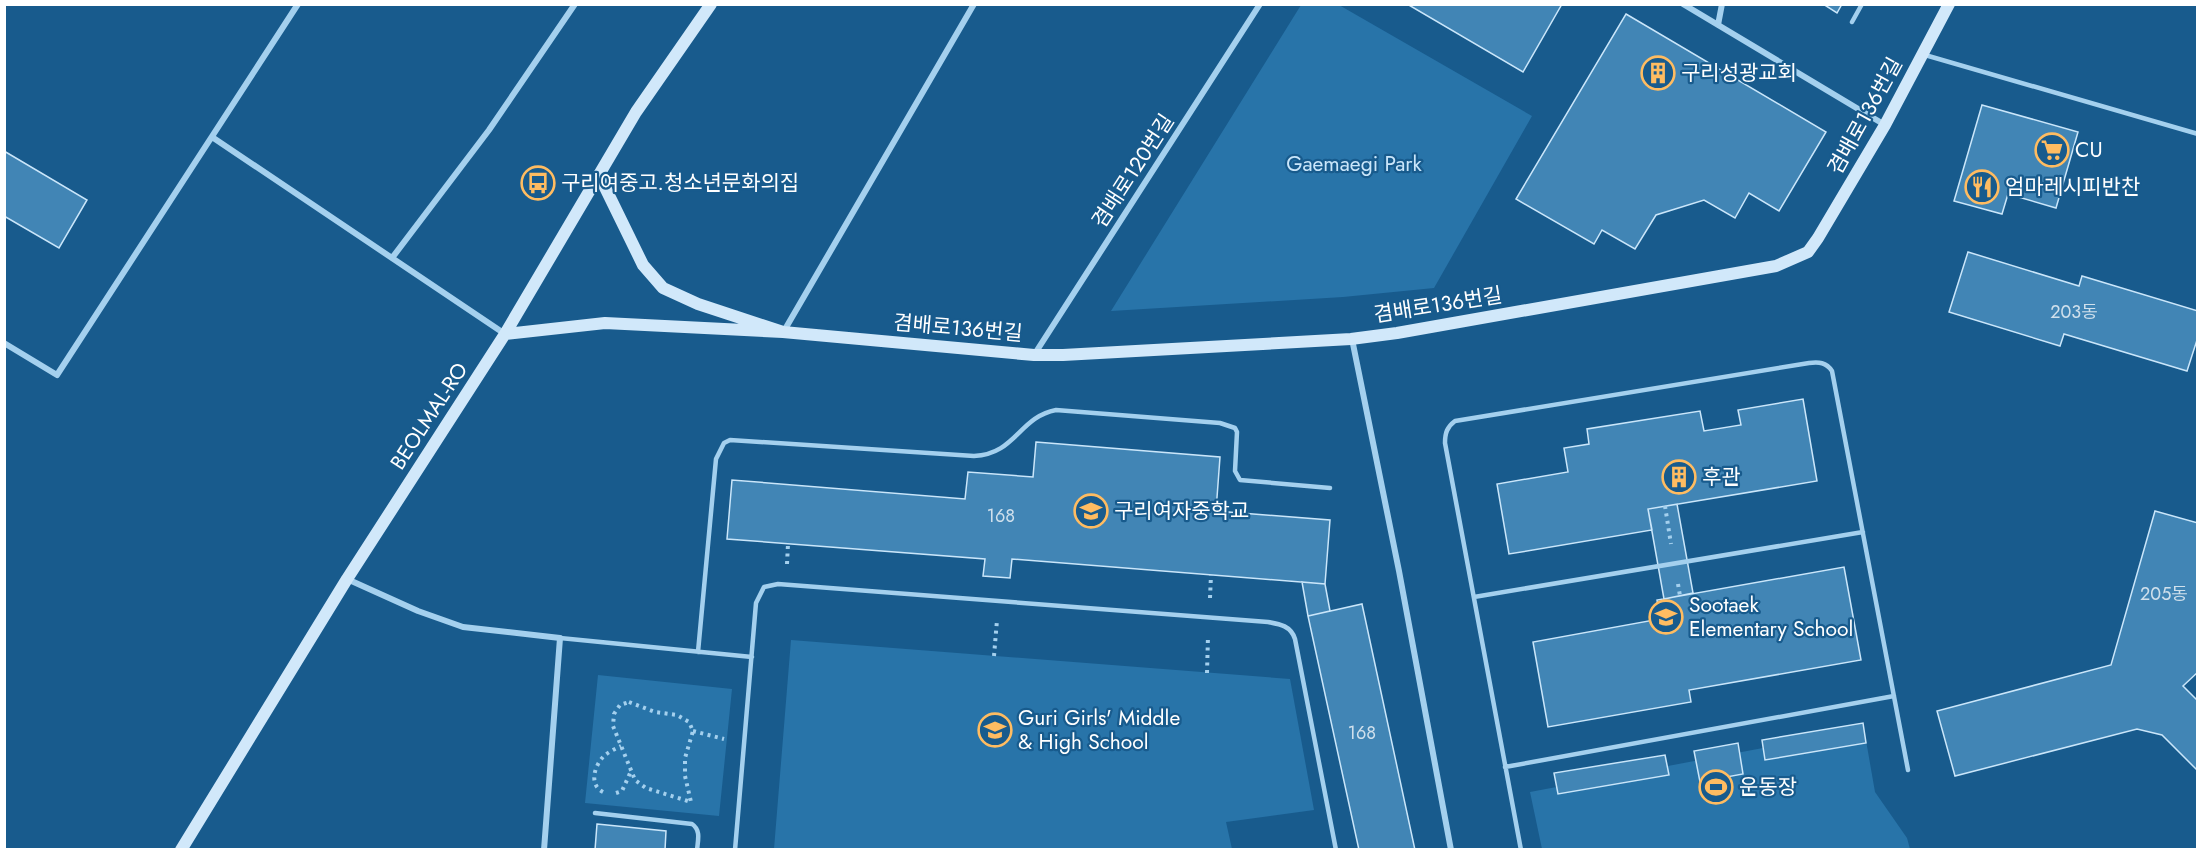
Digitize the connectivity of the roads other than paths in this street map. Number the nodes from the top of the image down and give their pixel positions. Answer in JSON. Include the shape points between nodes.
{"nodes":[{"id":1,"x":298,"y":4,"type":"edge"},
{"id":2,"x":575,"y":4,"type":"edge"},
{"id":3,"x":711,"y":4,"type":"edge"},
{"id":4,"x":974,"y":4,"type":"edge"},
{"id":5,"x":1260,"y":4,"type":"edge"},
{"id":6,"x":1683,"y":4,"type":"edge"},
{"id":7,"x":1722,"y":4,"type":"edge"},
{"id":8,"x":1862,"y":4,"type":"edge"},
{"id":9,"x":1949,"y":4,"type":"edge"},
{"id":10,"x":1852,"y":22,"type":"dead end"},
{"id":11,"x":1718,"y":25,"type":"junction"},
{"id":12,"x":1922,"y":55,"type":"junction"},
{"id":13,"x":1885,"y":125,"type":"junction"},
{"id":14,"x":2198,"y":134,"type":"edge"},
{"id":15,"x":212,"y":137,"type":"junction"},
{"id":16,"x":599,"y":175,"type":"junction"},
{"id":17,"x":392,"y":258,"type":"junction"},
{"id":18,"x":783,"y":332,"type":"junction"},
{"id":19,"x":505,"y":334,"type":"junction"},
{"id":20,"x":1352,"y":339,"type":"junction"},
{"id":21,"x":4,"y":343,"type":"edge"},
{"id":22,"x":1034,"y":355,"type":"junction"},
{"id":23,"x":1330,"y":488,"type":"dead end"},
{"id":24,"x":1863,"y":532,"type":"junction"},
{"id":25,"x":347,"y":579,"type":"junction"},
{"id":26,"x":1474,"y":597,"type":"junction"},
{"id":27,"x":560,"y":638,"type":"junction"},
{"id":28,"x":698,"y":652,"type":"junction"},
{"id":29,"x":752,"y":657,"type":"junction"},
{"id":30,"x":1894,"y":696,"type":"junction"},
{"id":31,"x":1505,"y":767,"type":"junction"},
{"id":32,"x":1908,"y":770,"type":"dead end"},
{"id":33,"x":595,"y":813,"type":"dead end"},
{"id":34,"x":181,"y":849,"type":"edge"},
{"id":35,"x":544,"y":849,"type":"edge"},
{"id":36,"x":697,"y":849,"type":"edge"},
{"id":37,"x":735,"y":849,"type":"edge"},
{"id":38,"x":1336,"y":849,"type":"edge"},
{"id":39,"x":1451,"y":849,"type":"edge"},
{"id":40,"x":1521,"y":849,"type":"edge"}],
"edges":[{"from":1,"to":15,"type":"street"},
{"from":2,"to":17,"type":"street","via":[[489,130]]},
{"from":3,"to":16,"type":"street","name":"BEOLMAL-RO","via":[[636,112]]},
{"from":4,"to":18,"type":"street"},
{"from":5,"to":22,"type":"street","name":"겸배로120번길"},
{"from":6,"to":11,"type":"street"},
{"from":7,"to":11,"type":"street"},
{"from":8,"to":10,"type":"lane"},
{"from":9,"to":12,"type":"street","name":"겸배로136번길"},
{"from":11,"to":13,"type":"street"},
{"from":12,"to":13,"type":"street","name":"겸배로136번길"},
{"from":12,"to":14,"type":"lane"},
{"from":13,"to":20,"type":"street","name":"겸배로136번길","via":[[1808,252],[1776,266]]},
{"from":15,"to":17,"type":"street"},
{"from":15,"to":21,"type":"street","via":[[57,375]]},
{"from":16,"to":18,"type":"street","via":[[643,266],[663,288]]},
{"from":16,"to":19,"type":"street","name":"BEOLMAL-RO"},
{"from":17,"to":19,"type":"street"},
{"from":18,"to":19,"type":"street","via":[[605,323]]},
{"from":18,"to":22,"type":"street","name":"겸배로136번길"},
{"from":19,"to":25,"type":"street","name":"BEOLMAL-RO"},
{"from":20,"to":22,"type":"street","name":"겸배로136번길"},
{"from":20,"to":39,"type":"street"},
{"from":23,"to":28,"type":"lane","via":[[1240,480],[1235,471],[1237,432],[1220,423],[1056,410],[1039,414],[1001,450],[984,456],[730,440],[724,443],[716,459]]},
{"from":24,"to":26,"type":"lane"},
{"from":24,"to":26,"type":"lane","via":[[1832,371],[1822,363],[1455,421],[1448,427],[1445,443]]},
{"from":24,"to":30,"type":"lane"},
{"from":25,"to":27,"type":"street","via":[[418,612],[463,627]]},
{"from":25,"to":34,"type":"street","name":"BEOLMAL-RO"},
{"from":26,"to":31,"type":"lane"},
{"from":27,"to":28,"type":"lane"},
{"from":27,"to":35,"type":"street"},
{"from":28,"to":29,"type":"lane"},
{"from":29,"to":37,"type":"lane"},
{"from":29,"to":38,"type":"lane","via":[[759,594],[764,587],[778,584],[1278,623],[1293,631]]},
{"from":30,"to":31,"type":"lane"},
{"from":30,"to":32,"type":"lane"},
{"from":31,"to":40,"type":"lane"},
{"from":33,"to":36,"type":"lane","via":[[693,824],[699,833]]}]}
